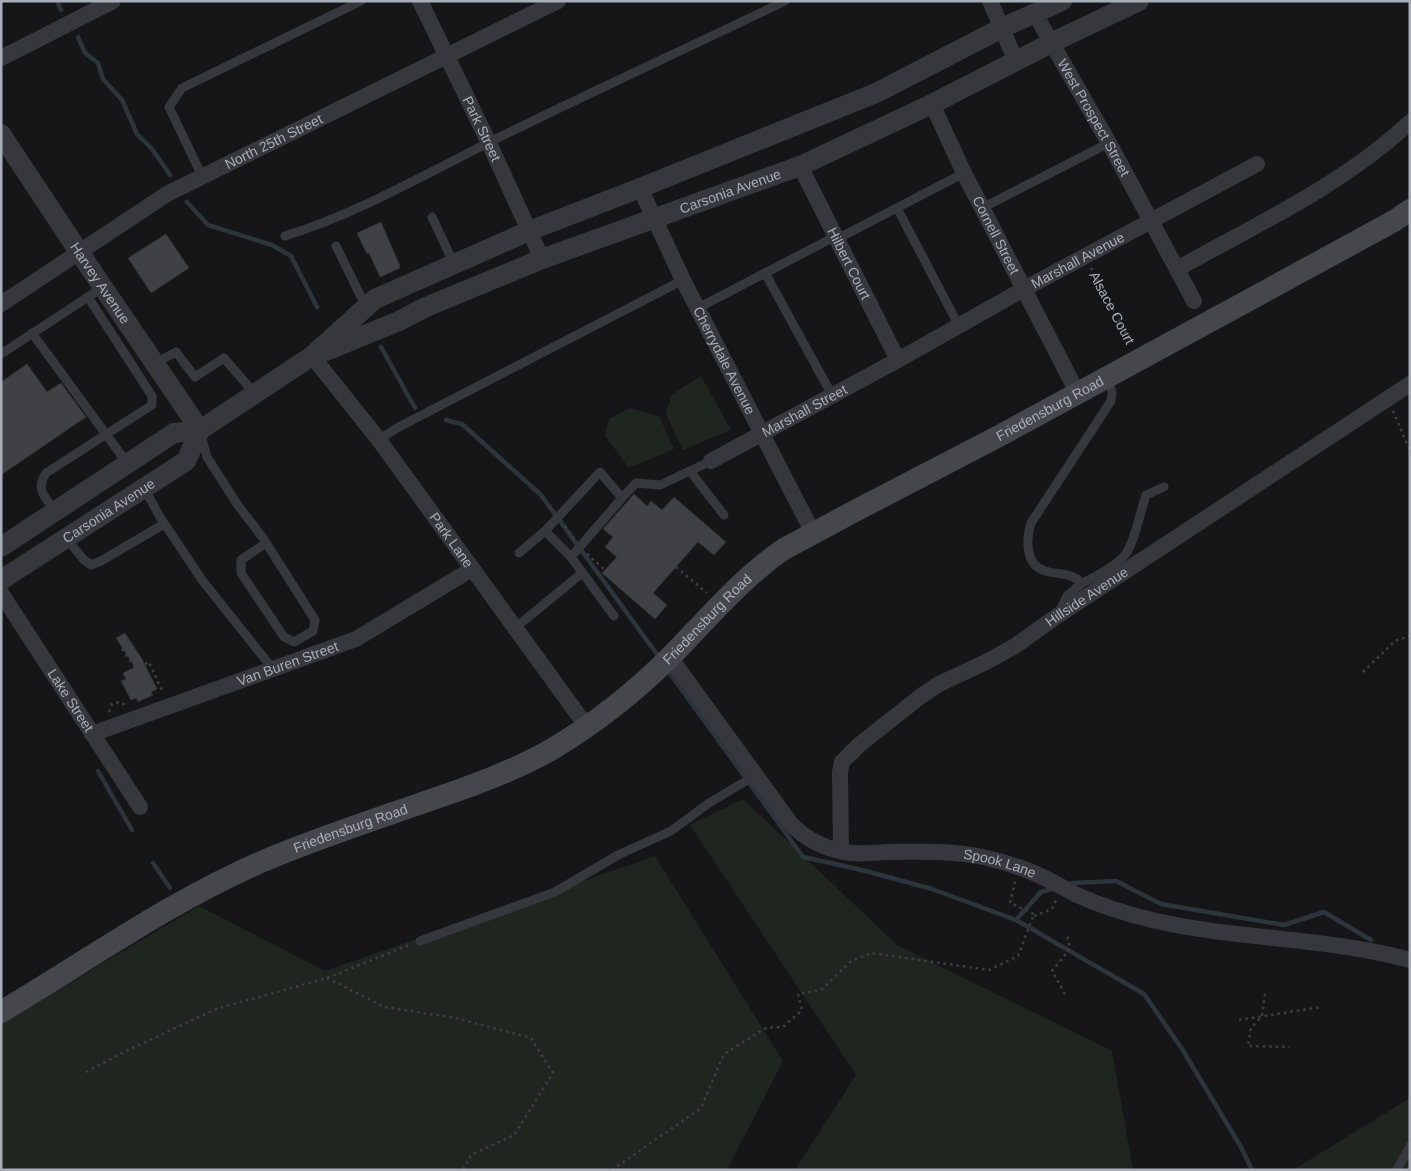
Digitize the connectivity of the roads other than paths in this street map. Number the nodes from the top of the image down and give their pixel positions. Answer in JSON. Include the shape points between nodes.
{"nodes":[{"id":1,"x":113,"y":1,"type":"edge"},
{"id":2,"x":361,"y":1,"type":"edge"},
{"id":3,"x":420,"y":1,"type":"edge"},
{"id":4,"x":558,"y":1,"type":"edge"},
{"id":5,"x":785,"y":1,"type":"edge"},
{"id":6,"x":990,"y":1,"type":"edge"},
{"id":7,"x":1062,"y":1,"type":"edge"},
{"id":8,"x":1139,"y":1,"type":"edge"},
{"id":9,"x":1035,"y":14,"type":"junction"},
{"id":10,"x":1002,"y":28,"type":"junction"},
{"id":11,"x":1051,"y":43,"type":"junction"},
{"id":12,"x":446,"y":56,"type":"junction"},
{"id":13,"x":1,"y":58,"type":"edge"},
{"id":14,"x":1016,"y":61,"type":"junction"},
{"id":15,"x":932,"y":104,"type":"junction"},
{"id":16,"x":1410,"y":122,"type":"edge"},
{"id":17,"x":1,"y":134,"type":"edge"},
{"id":18,"x":488,"y":143,"type":"junction"},
{"id":19,"x":1108,"y":143,"type":"junction"},
{"id":20,"x":1257,"y":164,"type":"dead end"},
{"id":21,"x":800,"y":166,"type":"junction"},
{"id":22,"x":964,"y":173,"type":"junction"},
{"id":23,"x":202,"y":176,"type":"junction"},
{"id":24,"x":640,"y":188,"type":"junction"},
{"id":25,"x":896,"y":208,"type":"junction"},
{"id":26,"x":982,"y":208,"type":"junction"},
{"id":27,"x":1410,"y":210,"type":"edge"},
{"id":28,"x":432,"y":217,"type":"dead end"},
{"id":29,"x":654,"y":218,"type":"junction"},
{"id":30,"x":1151,"y":220,"type":"junction"},
{"id":31,"x":529,"y":231,"type":"junction"},
{"id":32,"x":285,"y":236,"type":"dead end"},
{"id":33,"x":836,"y":237,"type":"junction"},
{"id":34,"x":336,"y":246,"type":"dead end"},
{"id":35,"x":79,"y":252,"type":"junction"},
{"id":36,"x":542,"y":258,"type":"junction"},
{"id":37,"x":454,"y":264,"type":"junction"},
{"id":38,"x":1177,"y":269,"type":"junction"},
{"id":39,"x":765,"y":273,"type":"junction"},
{"id":40,"x":683,"y":280,"type":"junction"},
{"id":41,"x":1024,"y":289,"type":"junction"},
{"id":42,"x":95,"y":292,"type":"junction"},
{"id":43,"x":1194,"y":301,"type":"dead end"},
{"id":44,"x":1,"y":304,"type":"edge"},
{"id":45,"x":366,"y":307,"type":"junction"},
{"id":46,"x":698,"y":308,"type":"junction"},
{"id":47,"x":959,"y":326,"type":"junction"},
{"id":48,"x":32,"y":333,"type":"junction"},
{"id":49,"x":1,"y":354,"type":"edge"},
{"id":50,"x":312,"y":356,"type":"junction"},
{"id":51,"x":898,"y":360,"type":"junction"},
{"id":52,"x":155,"y":363,"type":"junction"},
{"id":53,"x":1108,"y":377,"type":"junction"},
{"id":54,"x":1410,"y":384,"type":"edge"},
{"id":55,"x":1077,"y":392,"type":"junction"},
{"id":56,"x":255,"y":394,"type":"junction"},
{"id":57,"x":832,"y":395,"type":"junction"},
{"id":58,"x":200,"y":430,"type":"junction"},
{"id":59,"x":105,"y":434,"type":"junction"},
{"id":60,"x":763,"y":434,"type":"junction"},
{"id":61,"x":379,"y":440,"type":"junction"},
{"id":62,"x":712,"y":460,"type":"joint"},
{"id":63,"x":127,"y":464,"type":"junction"},
{"id":64,"x":690,"y":471,"type":"junction"},
{"id":65,"x":1164,"y":487,"type":"dead end"},
{"id":66,"x":144,"y":488,"type":"junction"},
{"id":67,"x":622,"y":498,"type":"junction"},
{"id":68,"x":55,"y":511,"type":"junction"},
{"id":69,"x":724,"y":515,"type":"dead end"},
{"id":70,"x":164,"y":524,"type":"junction"},
{"id":71,"x":545,"y":531,"type":"junction"},
{"id":72,"x":813,"y":533,"type":"junction"},
{"id":73,"x":66,"y":538,"type":"junction"},
{"id":74,"x":266,"y":543,"type":"junction"},
{"id":75,"x":1,"y":547,"type":"edge"},
{"id":76,"x":519,"y":553,"type":"dead end"},
{"id":77,"x":571,"y":557,"type":"junction"},
{"id":78,"x":472,"y":569,"type":"junction"},
{"id":79,"x":582,"y":573,"type":"junction"},
{"id":80,"x":1,"y":580,"type":"edge"},
{"id":81,"x":1082,"y":583,"type":"junction"},
{"id":82,"x":1,"y":593,"type":"edge"},
{"id":83,"x":614,"y":616,"type":"dead end"},
{"id":84,"x":1057,"y":616,"type":"junction"},
{"id":85,"x":515,"y":628,"type":"junction"},
{"id":86,"x":670,"y":657,"type":"junction"},
{"id":87,"x":273,"y":669,"type":"junction"},
{"id":88,"x":587,"y":727,"type":"junction"},
{"id":89,"x":92,"y":734,"type":"junction"},
{"id":90,"x":756,"y":775,"type":"junction"},
{"id":91,"x":140,"y":807,"type":"dead end"},
{"id":92,"x":840,"y":852,"type":"junction"},
{"id":93,"x":420,"y":941,"type":"road end"},
{"id":94,"x":1410,"y":960,"type":"edge"},
{"id":95,"x":1,"y":1012,"type":"edge"},
{"id":96,"x":1410,"y":1146,"type":"edge"},
{"id":97,"x":1397,"y":1170,"type":"edge"}],
"edges":[{"from":1,"to":13,"type":"street"},
{"from":2,"to":23,"type":"lane","via":[[182,88],[169,107]]},
{"from":3,"to":12,"type":"street","name":"Park Street"},
{"from":4,"to":12,"type":"street","name":"North 25th Street"},
{"from":5,"to":18,"type":"lane"},
{"from":6,"to":10,"type":"street"},
{"from":7,"to":9,"type":"street","name":"Carsonia Avenue"},
{"from":8,"to":11,"type":"street","name":"Carsonia Avenue"},
{"from":9,"to":10,"type":"street","name":"Carsonia Avenue"},
{"from":9,"to":11,"type":"street","name":"West Prospect Street"},
{"from":10,"to":14,"type":"street"},
{"from":10,"to":24,"type":"street","name":"Carsonia Avenue","via":[[876,93]]},
{"from":11,"to":14,"type":"street","name":"Carsonia Avenue"},
{"from":11,"to":19,"type":"street","name":"West Prospect Street"},
{"from":12,"to":18,"type":"street","name":"Park Street"},
{"from":12,"to":23,"type":"street","name":"North 25th Street"},
{"from":14,"to":15,"type":"street","name":"Carsonia Avenue"},
{"from":15,"to":21,"type":"street","name":"Carsonia Avenue"},
{"from":15,"to":22,"type":"street","name":"Cornell Street"},
{"from":16,"to":38,"type":"street","via":[[1330,184]]},
{"from":17,"to":35,"type":"street","name":"Harvey Avenue"},
{"from":18,"to":31,"type":"street","name":"Park Street"},
{"from":18,"to":32,"type":"lane","via":[[322,224]]},
{"from":19,"to":26,"type":"lane"},
{"from":19,"to":30,"type":"street","name":"West Prospect Street"},
{"from":20,"to":30,"type":"street","name":"Marshall Avenue"},
{"from":21,"to":29,"type":"street","name":"Carsonia Avenue"},
{"from":21,"to":33,"type":"street","name":"Hilbert Court"},
{"from":22,"to":25,"type":"lane"},
{"from":22,"to":26,"type":"street","name":"Cornell Street"},
{"from":23,"to":35,"type":"street","name":"North 25th Street","via":[[167,194]]},
{"from":24,"to":29,"type":"street","name":"Cherrydale Avenue"},
{"from":24,"to":31,"type":"street","name":"Carsonia Avenue"},
{"from":25,"to":33,"type":"lane"},
{"from":25,"to":47,"type":"lane"},
{"from":26,"to":41,"type":"street","name":"Cornell Street"},
{"from":27,"to":53,"type":"main road","name":"Friedensburg Road"},
{"from":28,"to":37,"type":"lane"},
{"from":29,"to":36,"type":"street","name":"Carsonia Avenue"},
{"from":29,"to":40,"type":"street","name":"Cherrydale Avenue"},
{"from":30,"to":38,"type":"street"},
{"from":30,"to":41,"type":"street","name":"Marshall Avenue"},
{"from":31,"to":36,"type":"street","name":"Park Street"},
{"from":31,"to":37,"type":"street","name":"Carsonia Avenue"},
{"from":33,"to":39,"type":"lane"},
{"from":33,"to":51,"type":"street","name":"Hilbert Court"},
{"from":34,"to":45,"type":"lane"},
{"from":35,"to":42,"type":"street","name":"Harvey Avenue"},
{"from":35,"to":44,"type":"street","name":"North 25th Street"},
{"from":36,"to":50,"type":"street","name":"Carsonia Avenue"},
{"from":37,"to":45,"type":"street","name":"Carsonia Avenue","via":[[375,299]]},
{"from":38,"to":43,"type":"street"},
{"from":39,"to":46,"type":"lane"},
{"from":39,"to":57,"type":"lane"},
{"from":40,"to":46,"type":"street","name":"Cherrydale Avenue"},
{"from":40,"to":61,"type":"lane","via":[[395,428]]},
{"from":41,"to":47,"type":"street","name":"Marshall Avenue"},
{"from":41,"to":55,"type":"street","name":"Cornell Street"},
{"from":42,"to":48,"type":"lane"},
{"from":42,"to":52,"type":"street","name":"Harvey Avenue"},
{"from":42,"to":59,"type":"lane","via":[[152,396],[152,405]]},
{"from":45,"to":50,"type":"street","name":"Carsonia Avenue"},
{"from":46,"to":60,"type":"street","name":"Cherrydale Avenue"},
{"from":47,"to":51,"type":"street","name":"Marshall Avenue"},
{"from":48,"to":49,"type":"lane"},
{"from":48,"to":59,"type":"lane"},
{"from":50,"to":56,"type":"street","name":"Carsonia Avenue"},
{"from":50,"to":61,"type":"street","name":"Park Lane"},
{"from":51,"to":57,"type":"street","name":"Marshall Street"},
{"from":52,"to":56,"type":"lane","via":[[176,352],[195,377],[224,358]]},
{"from":52,"to":58,"type":"street","name":"Harvey Avenue"},
{"from":53,"to":55,"type":"main road","name":"Friedensburg Road"},
{"from":53,"to":81,"type":"lane","via":[[1111,401],[1031,523],[1028,534],[1032,562],[1043,570],[1074,576]]},
{"from":54,"to":84,"type":"street","name":"Hillside Avenue"},
{"from":55,"to":72,"type":"main road","name":"Friedensburg Road"},
{"from":56,"to":58,"type":"street","name":"Carsonia Avenue"},
{"from":57,"to":60,"type":"street","name":"Marshall Street"},
{"from":58,"to":63,"type":"street","name":"Carsonia Avenue","via":[[174,433]]},
{"from":58,"to":66,"type":"street","name":"Carsonia Avenue","via":[[186,461]]},
{"from":58,"to":74,"type":"lane","via":[[208,457]]},
{"from":59,"to":63,"type":"lane"},
{"from":59,"to":68,"type":"lane","via":[[46,473],[40,481],[40,489]]},
{"from":60,"to":62,"type":"street","name":"Marshall Street"},
{"from":60,"to":72,"type":"street","name":"Cherrydale Avenue"},
{"from":61,"to":78,"type":"street","name":"Park Lane"},
{"from":62,"to":64,"type":"lane"},
{"from":63,"to":68,"type":"street","name":"Carsonia Avenue"},
{"from":64,"to":67,"type":"lane","via":[[660,485],[636,483]]},
{"from":64,"to":69,"type":"lane"},
{"from":65,"to":81,"type":"lane","via":[[1146,495],[1125,555]]},
{"from":66,"to":70,"type":"lane"},
{"from":66,"to":73,"type":"street","name":"Carsonia Avenue"},
{"from":67,"to":71,"type":"lane","via":[[600,472]]},
{"from":67,"to":77,"type":"lane"},
{"from":68,"to":75,"type":"street","name":"Carsonia Avenue"},
{"from":70,"to":73,"type":"lane","via":[[91,565]]},
{"from":70,"to":87,"type":"lane","via":[[202,580]]},
{"from":71,"to":76,"type":"lane"},
{"from":71,"to":77,"type":"lane"},
{"from":72,"to":86,"type":"main road","name":"Friedensburg Road","via":[[761,564]]},
{"from":73,"to":80,"type":"street","name":"Carsonia Avenue"},
{"from":74,"to":74,"type":"lane","via":[[315,620],[313,631],[294,642],[284,637],[241,573],[241,560]]},
{"from":77,"to":79,"type":"lane"},
{"from":78,"to":85,"type":"street","name":"Park Lane"},
{"from":78,"to":87,"type":"street","name":"Van Buren Street","via":[[356,639]]},
{"from":79,"to":83,"type":"lane"},
{"from":79,"to":85,"type":"lane"},
{"from":81,"to":84,"type":"lane","via":[[1067,596]]},
{"from":82,"to":89,"type":"street","name":"Lake Street"},
{"from":84,"to":92,"type":"street","name":"Hillside Avenue","via":[[1015,646],[921,696],[842,762]]},
{"from":85,"to":88,"type":"street","name":"Park Lane"},
{"from":86,"to":88,"type":"main road","name":"Friedensburg Road","via":[[629,696]]},
{"from":86,"to":90,"type":"street","name":"Spook Lane"},
{"from":87,"to":89,"type":"street","name":"Van Buren Street"},
{"from":88,"to":95,"type":"main road","name":"Friedensburg Road","via":[[518,767],[262,862],[203,890]]},
{"from":89,"to":91,"type":"street","name":"Lake Street"},
{"from":90,"to":92,"type":"street","name":"Spook Lane","via":[[800,833]]},
{"from":90,"to":93,"type":"lane","via":[[671,831],[618,855],[555,892]]},
{"from":92,"to":94,"type":"street","name":"Spook Lane","via":[[934,852],[982,856],[1149,920],[1334,945]]},
{"from":96,"to":97,"type":"lane"}]}
